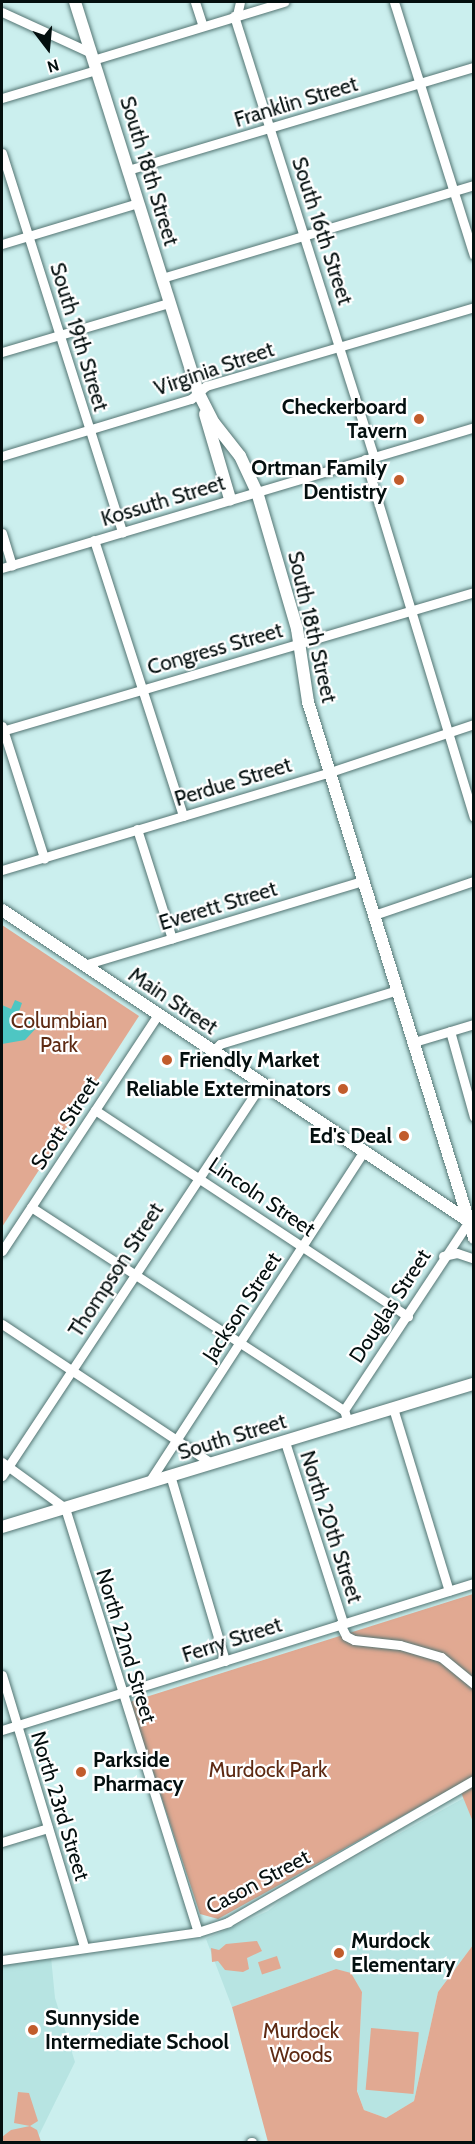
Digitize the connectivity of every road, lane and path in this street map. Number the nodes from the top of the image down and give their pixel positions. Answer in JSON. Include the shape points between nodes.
{"nodes":[{"id":1,"x":75,"y":2,"type":"edge"},
{"id":2,"x":195,"y":2,"type":"edge"},
{"id":3,"x":240,"y":2,"type":"edge"},
{"id":4,"x":284,"y":2,"type":"edge"},
{"id":5,"x":394,"y":2,"type":"edge"},
{"id":6,"x":2,"y":12,"type":"edge"},
{"id":7,"x":236,"y":16,"type":"junction"},
{"id":8,"x":203,"y":26,"type":"junction"},
{"id":9,"x":93,"y":61,"type":"junction"},
{"id":10,"x":474,"y":67,"type":"edge"},
{"id":11,"x":419,"y":84,"type":"junction"},
{"id":12,"x":2,"y":98,"type":"edge"},
{"id":13,"x":270,"y":129,"type":"junction"},
{"id":14,"x":2,"y":153,"type":"edge"},
{"id":15,"x":128,"y":171,"type":"junction"},
{"id":16,"x":474,"y":185,"type":"edge"},
{"id":17,"x":454,"y":191,"type":"junction"},
{"id":18,"x":138,"y":203,"type":"junction"},
{"id":19,"x":28,"y":236,"type":"junction"},
{"id":20,"x":305,"y":236,"type":"junction"},
{"id":21,"x":2,"y":244,"type":"edge"},
{"id":22,"x":474,"y":255,"type":"edge"},
{"id":23,"x":162,"y":278,"type":"junction"},
{"id":24,"x":169,"y":303,"type":"junction"},
{"id":25,"x":474,"y":307,"type":"edge"},
{"id":26,"x":59,"y":334,"type":"junction"},
{"id":27,"x":340,"y":347,"type":"junction"},
{"id":28,"x":2,"y":352,"type":"edge"},
{"id":29,"x":198,"y":392,"type":"junction"},
{"id":30,"x":204,"y":407,"type":"junction"},
{"id":31,"x":474,"y":427,"type":"edge"},
{"id":32,"x":90,"y":431,"type":"junction"},
{"id":33,"x":2,"y":456,"type":"edge"},
{"id":34,"x":370,"y":458,"type":"junction"},
{"id":35,"x":257,"y":492,"type":"junction"},
{"id":36,"x":230,"y":500,"type":"junction"},
{"id":37,"x":122,"y":532,"type":"junction"},
{"id":38,"x":2,"y":533,"type":"edge"},
{"id":39,"x":94,"y":540,"type":"junction"},
{"id":40,"x":12,"y":565,"type":"junction"},
{"id":41,"x":2,"y":568,"type":"edge"},
{"id":42,"x":474,"y":592,"type":"edge"},
{"id":43,"x":411,"y":611,"type":"junction"},
{"id":44,"x":298,"y":643,"type":"junction"},
{"id":45,"x":141,"y":689,"type":"junction"},
{"id":46,"x":474,"y":724,"type":"edge"},
{"id":47,"x":2,"y":729,"type":"edge"},
{"id":48,"x":448,"y":732,"type":"junction"},
{"id":49,"x":330,"y":772,"type":"junction"},
{"id":50,"x":183,"y":816,"type":"junction"},
{"id":51,"x":474,"y":817,"type":"edge"},
{"id":52,"x":137,"y":830,"type":"junction"},
{"id":53,"x":44,"y":858,"type":"junction"},
{"id":54,"x":2,"y":870,"type":"edge"},
{"id":55,"x":363,"y":880,"type":"junction"},
{"id":56,"x":474,"y":881,"type":"edge"},
{"id":57,"x":2,"y":910,"type":"edge"},
{"id":58,"x":375,"y":915,"type":"junction"},
{"id":59,"x":172,"y":939,"type":"junction"},
{"id":60,"x":84,"y":965,"type":"junction"},
{"id":61,"x":398,"y":990,"type":"junction"},
{"id":62,"x":158,"y":1014,"type":"junction"},
{"id":63,"x":474,"y":1024,"type":"edge"},
{"id":64,"x":450,"y":1031,"type":"junction"},
{"id":65,"x":414,"y":1042,"type":"junction"},
{"id":66,"x":213,"y":1051,"type":"junction"},
{"id":67,"x":261,"y":1084,"type":"junction"},
{"id":68,"x":95,"y":1110,"type":"junction"},
{"id":69,"x":474,"y":1117,"type":"edge"},
{"id":70,"x":364,"y":1151,"type":"junction"},
{"id":71,"x":199,"y":1177,"type":"junction"},
{"id":72,"x":456,"y":1177,"type":"junction"},
{"id":73,"x":435,"y":1196,"type":"junction"},
{"id":74,"x":31,"y":1207,"type":"junction"},
{"id":75,"x":471,"y":1222,"type":"edge"},
{"id":76,"x":474,"y":1238,"type":"edge"},
{"id":77,"x":303,"y":1246,"type":"junction"},
{"id":78,"x":2,"y":1251,"type":"edge"},
{"id":79,"x":443,"y":1256,"type":"junction"},
{"id":80,"x":474,"y":1259,"type":"edge"},
{"id":81,"x":134,"y":1275,"type":"junction"},
{"id":82,"x":408,"y":1316,"type":"junction"},
{"id":83,"x":2,"y":1324,"type":"edge"},
{"id":84,"x":240,"y":1344,"type":"junction"},
{"id":85,"x":71,"y":1371,"type":"junction"},
{"id":86,"x":474,"y":1384,"type":"edge"},
{"id":87,"x":393,"y":1408,"type":"junction"},
{"id":88,"x":346,"y":1416,"type":"junction"},
{"id":89,"x":178,"y":1440,"type":"junction"},
{"id":90,"x":285,"y":1442,"type":"junction"},
{"id":91,"x":211,"y":1463,"type":"junction"},
{"id":92,"x":5,"y":1464,"type":"edge"},
{"id":93,"x":170,"y":1475,"type":"junction"},
{"id":94,"x":2,"y":1476,"type":"edge"},
{"id":95,"x":149,"y":1482,"type":"junction"},
{"id":96,"x":65,"y":1508,"type":"junction"},
{"id":97,"x":2,"y":1527,"type":"edge"},
{"id":98,"x":474,"y":1583,"type":"edge"},
{"id":99,"x":449,"y":1591,"type":"junction"},
{"id":100,"x":341,"y":1624,"type":"junction"},
{"id":101,"x":225,"y":1661,"type":"junction"},
{"id":102,"x":2,"y":1675,"type":"edge"},
{"id":103,"x":474,"y":1684,"type":"edge"},
{"id":104,"x":121,"y":1694,"type":"junction"},
{"id":105,"x":16,"y":1726,"type":"junction"},
{"id":106,"x":2,"y":1730,"type":"edge"},
{"id":107,"x":474,"y":1780,"type":"edge"},
{"id":108,"x":48,"y":1828,"type":"junction"},
{"id":109,"x":2,"y":1842,"type":"edge"},
{"id":110,"x":198,"y":1932,"type":"junction"},
{"id":111,"x":84,"y":1947,"type":"junction"},
{"id":112,"x":2,"y":1960,"type":"edge"}],
"edges":[{"from":1,"to":9,"type":"main road","name":"South 18th Street"},
{"from":2,"to":8,"type":"street"},
{"from":3,"to":7,"type":"street"},
{"from":4,"to":7,"type":"street"},
{"from":5,"to":11,"type":"street"},
{"from":6,"to":9,"type":"street"},
{"from":7,"to":8,"type":"street"},
{"from":7,"to":13,"type":"street","name":"South 16th Street"},
{"from":8,"to":9,"type":"street"},
{"from":9,"to":12,"type":"street"},
{"from":9,"to":15,"type":"main road","name":"South 18th Street"},
{"from":10,"to":11,"type":"street","name":"Franklin Street"},
{"from":11,"to":13,"type":"street","name":"Franklin Street"},
{"from":11,"to":17,"type":"street"},
{"from":13,"to":15,"type":"street","name":"Franklin Street"},
{"from":13,"to":20,"type":"street","name":"South 16th Street"},
{"from":14,"to":19,"type":"street","name":"South 19th Street"},
{"from":15,"to":18,"type":"main road","name":"South 18th Street"},
{"from":16,"to":17,"type":"street"},
{"from":17,"to":20,"type":"street"},
{"from":17,"to":22,"type":"street"},
{"from":18,"to":19,"type":"street"},
{"from":18,"to":23,"type":"main road","name":"South 18th Street"},
{"from":19,"to":21,"type":"street"},
{"from":19,"to":26,"type":"street","name":"South 19th Street"},
{"from":20,"to":23,"type":"street"},
{"from":20,"to":27,"type":"street","name":"South 16th Street"},
{"from":23,"to":24,"type":"main road","name":"South 18th Street"},
{"from":24,"to":26,"type":"street"},
{"from":24,"to":29,"type":"main road","name":"South 18th Street"},
{"from":25,"to":27,"type":"street","name":"Virginia Street"},
{"from":26,"to":28,"type":"street"},
{"from":26,"to":32,"type":"street","name":"South 19th Street"},
{"from":27,"to":29,"type":"street","name":"Virginia Street"},
{"from":27,"to":34,"type":"street","name":"South 16th Street"},
{"from":29,"to":30,"type":"main road","name":"South 18th Street"},
{"from":29,"to":32,"type":"street","name":"Virginia Street","via":[[191,399]]},
{"from":30,"to":35,"type":"main road","name":"South 18th Street","via":[[240,456]]},
{"from":30,"to":36,"type":"main road"},
{"from":31,"to":34,"type":"street","name":"Kossuth Street"},
{"from":32,"to":33,"type":"street","name":"Virginia Street"},
{"from":32,"to":37,"type":"street","name":"South 19th Street"},
{"from":34,"to":35,"type":"street","name":"Kossuth Street"},
{"from":34,"to":43,"type":"street","name":"South 16th Street"},
{"from":35,"to":36,"type":"street","name":"Kossuth Street"},
{"from":35,"to":44,"type":"main road","name":"South 18th Street"},
{"from":36,"to":37,"type":"street","name":"Kossuth Street"},
{"from":37,"to":39,"type":"street","name":"Kossuth Street"},
{"from":38,"to":40,"type":"street"},
{"from":39,"to":40,"type":"street","name":"Kossuth Street"},
{"from":39,"to":45,"type":"street"},
{"from":40,"to":41,"type":"street","name":"Kossuth Street"},
{"from":42,"to":43,"type":"street","name":"Congress Street"},
{"from":43,"to":44,"type":"street","name":"Congress Street"},
{"from":43,"to":48,"type":"street","name":"South 16th Street"},
{"from":44,"to":45,"type":"street","name":"Congress Street"},
{"from":44,"to":49,"type":"main road","name":"South 18th Street","via":[[308,702]]},
{"from":45,"to":47,"type":"street","name":"Congress Street"},
{"from":45,"to":50,"type":"street"},
{"from":46,"to":48,"type":"street","name":"Perdue Street"},
{"from":47,"to":53,"type":"street"},
{"from":48,"to":49,"type":"street","name":"Perdue Street","via":[[441,738]]},
{"from":48,"to":51,"type":"street","name":"South 16th Street"},
{"from":49,"to":50,"type":"street","name":"Perdue Street"},
{"from":49,"to":55,"type":"main road","name":"South 18th Street"},
{"from":50,"to":52,"type":"street","name":"Perdue Street"},
{"from":52,"to":53,"type":"street","name":"Perdue Street"},
{"from":52,"to":59,"type":"street"},
{"from":53,"to":54,"type":"street","name":"Perdue Street"},
{"from":55,"to":58,"type":"main road","name":"South 18th Street"},
{"from":55,"to":59,"type":"street","name":"Everett Street"},
{"from":56,"to":58,"type":"street"},
{"from":57,"to":60,"type":"main road","name":"Main Street"},
{"from":58,"to":61,"type":"main road","name":"South 18th Street"},
{"from":59,"to":60,"type":"street","name":"Everett Street"},
{"from":60,"to":62,"type":"main road","name":"Main Street"},
{"from":61,"to":65,"type":"main road","name":"South 18th Street"},
{"from":61,"to":66,"type":"street","via":[[220,1044]]},
{"from":62,"to":66,"type":"main road","name":"Main Street"},
{"from":62,"to":68,"type":"street","name":"Scott Street"},
{"from":63,"to":64,"type":"street"},
{"from":64,"to":65,"type":"street"},
{"from":64,"to":69,"type":"street"},
{"from":65,"to":72,"type":"main road","name":"South 18th Street"},
{"from":66,"to":67,"type":"main road","name":"Main Street"},
{"from":67,"to":70,"type":"main road","name":"Main Street"},
{"from":67,"to":71,"type":"street","name":"Thompson Street"},
{"from":68,"to":71,"type":"street","name":"Lincoln Street"},
{"from":68,"to":74,"type":"street","name":"Scott Street"},
{"from":70,"to":73,"type":"main road","name":"Main Street"},
{"from":70,"to":77,"type":"street","name":"Jackson Street"},
{"from":71,"to":77,"type":"street","name":"Lincoln Street"},
{"from":71,"to":81,"type":"street","name":"Thompson Street"},
{"from":72,"to":73,"type":"main road","via":[[451,1190]]},
{"from":72,"to":75,"type":"main road","name":"South 18th Street"},
{"from":73,"to":75,"type":"main road","name":"Main Street"},
{"from":74,"to":78,"type":"street","name":"Scott Street"},
{"from":74,"to":81,"type":"street"},
{"from":75,"to":76,"type":"main road","name":"South 18th Street"},
{"from":75,"to":79,"type":"street","name":"Douglas Street"},
{"from":77,"to":82,"type":"street","name":"Lincoln Street"},
{"from":77,"to":84,"type":"street","name":"Jackson Street"},
{"from":79,"to":80,"type":"street","via":[[457,1253]]},
{"from":79,"to":82,"type":"street","name":"Douglas Street"},
{"from":81,"to":84,"type":"street"},
{"from":81,"to":85,"type":"street","name":"Thompson Street"},
{"from":82,"to":88,"type":"street","name":"Douglas Street"},
{"from":83,"to":85,"type":"street"},
{"from":84,"to":88,"type":"street"},
{"from":84,"to":89,"type":"street","name":"Jackson Street"},
{"from":85,"to":89,"type":"street"},
{"from":85,"to":92,"type":"street","name":"Thompson Street"},
{"from":86,"to":87,"type":"main road","name":"South Street"},
{"from":87,"to":88,"type":"main road","name":"South Street"},
{"from":87,"to":99,"type":"street"},
{"from":88,"to":90,"type":"main road","name":"South Street"},
{"from":89,"to":91,"type":"street"},
{"from":89,"to":95,"type":"street","name":"Jackson Street"},
{"from":90,"to":91,"type":"main road","name":"South Street"},
{"from":90,"to":100,"type":"street","name":"North 20th Street"},
{"from":91,"to":93,"type":"main road","name":"South Street"},
{"from":92,"to":94,"type":"street","name":"Thompson Street"},
{"from":92,"to":96,"type":"street"},
{"from":93,"to":95,"type":"main road","name":"South Street"},
{"from":93,"to":101,"type":"street"},
{"from":95,"to":96,"type":"main road","name":"South Street"},
{"from":96,"to":97,"type":"main road","name":"South Street"},
{"from":96,"to":104,"type":"street","name":"North 22nd Street"},
{"from":98,"to":99,"type":"street","name":"Ferry Street"},
{"from":99,"to":100,"type":"street","name":"Ferry Street"},
{"from":100,"to":101,"type":"street","name":"Ferry Street"},
{"from":100,"to":103,"type":"street","via":[[346,1636],[354,1640],[400,1645],[441,1657]]},
{"from":101,"to":104,"type":"street","name":"Ferry Street"},
{"from":102,"to":105,"type":"street","name":"North 23rd Street"},
{"from":104,"to":105,"type":"street","name":"Ferry Street"},
{"from":104,"to":110,"type":"street","name":"North 22nd Street"},
{"from":105,"to":106,"type":"street","name":"Ferry Street"},
{"from":105,"to":108,"type":"street","name":"North 23rd Street"},
{"from":107,"to":110,"type":"street","name":"Cason Street","via":[[228,1922]]},
{"from":108,"to":109,"type":"street"},
{"from":108,"to":111,"type":"street","name":"North 23rd Street"},
{"from":110,"to":111,"type":"street","name":"Cason Street"},
{"from":111,"to":112,"type":"street","name":"Cason Street"}]}
